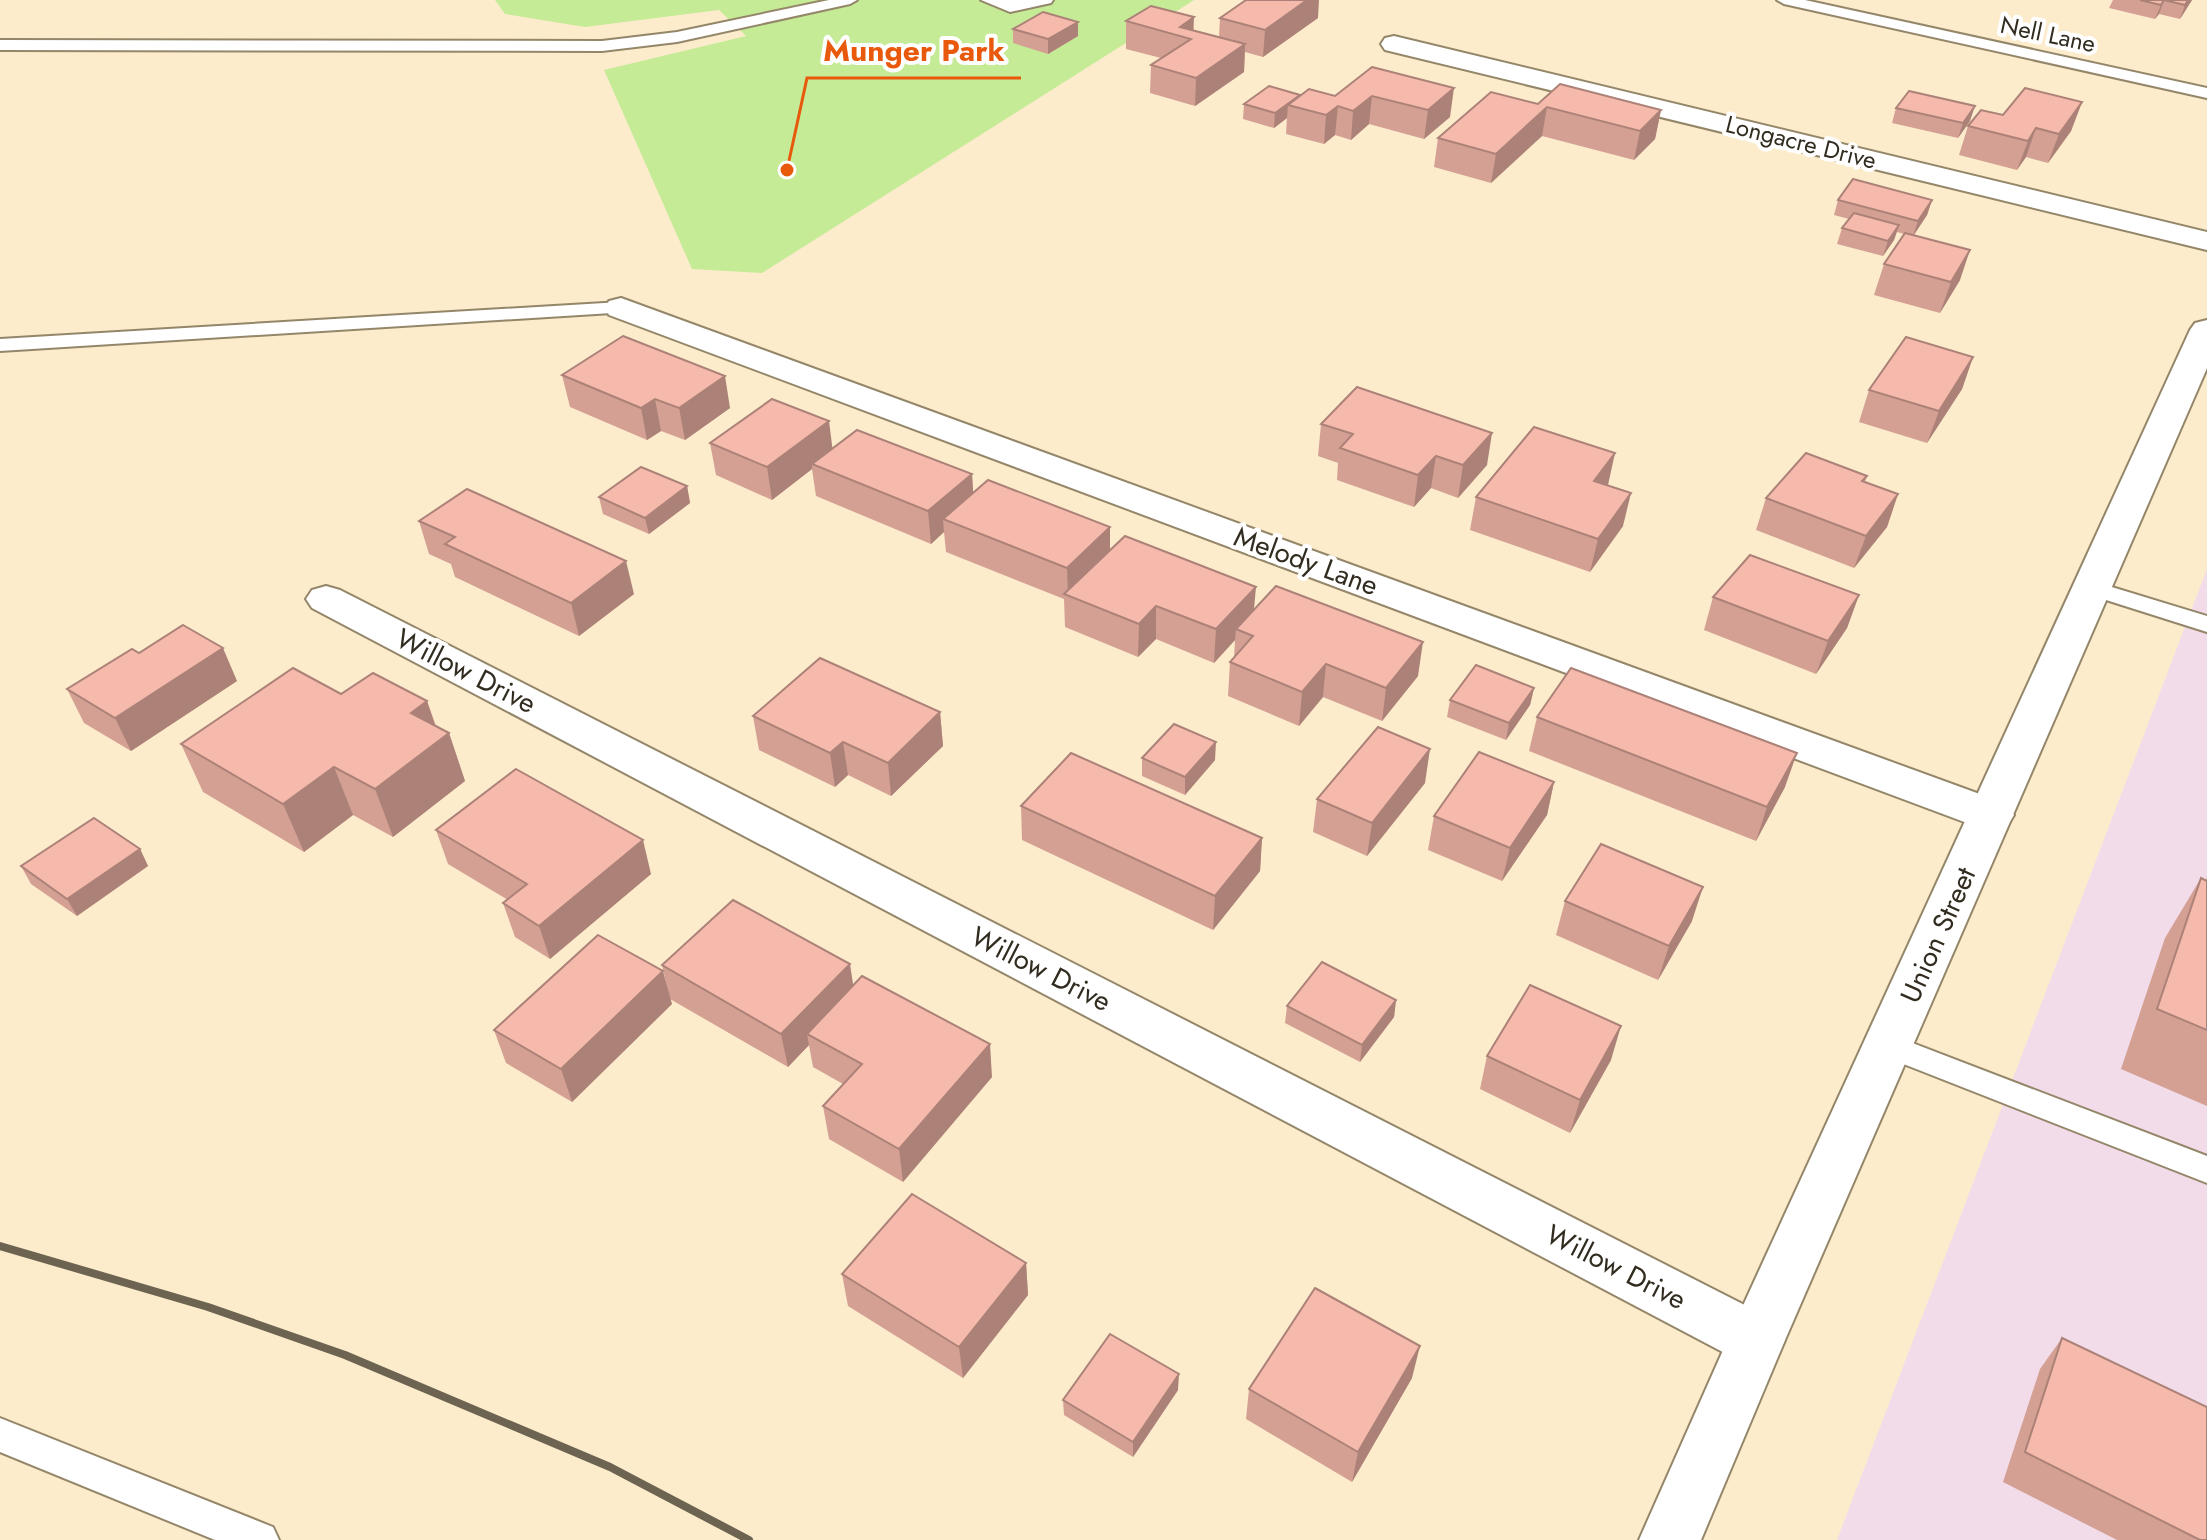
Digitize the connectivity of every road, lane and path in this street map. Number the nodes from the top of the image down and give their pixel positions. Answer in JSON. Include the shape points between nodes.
{"nodes":[{"id":1,"x":850,"y":0,"type":"edge"},
{"id":2,"x":988,"y":0,"type":"edge"},
{"id":3,"x":1046,"y":0,"type":"edge"},
{"id":4,"x":1784,"y":0,"type":"edge"},
{"id":5,"x":1394,"y":44,"type":"dead end"},
{"id":6,"x":0,"y":45,"type":"edge"},
{"id":7,"x":2207,"y":93,"type":"edge"},
{"id":8,"x":2207,"y":241,"type":"edge"},
{"id":9,"x":621,"y":308,"type":"joint"},
{"id":10,"x":2207,"y":330,"type":"edge"},
{"id":11,"x":0,"y":345,"type":"edge"},
{"id":12,"x":2092,"y":588,"type":"junction"},
{"id":13,"x":326,"y":599,"type":"dead end"},
{"id":14,"x":2207,"y":624,"type":"edge"},
{"id":15,"x":1991,"y":815,"type":"junction"},
{"id":16,"x":1889,"y":1046,"type":"junction"},
{"id":17,"x":2207,"y":1170,"type":"edge"},
{"id":18,"x":1756,"y":1340,"type":"junction"},
{"id":19,"x":0,"y":1435,"type":"edge"},
{"id":20,"x":260,"y":1540,"type":"edge"},
{"id":21,"x":1670,"y":1540,"type":"edge"}],
"edges":[{"from":1,"to":6,"type":"lane","via":[[677,37],[602,46]]},
{"from":2,"to":3,"type":"lane","via":[[1010,7]]},
{"from":4,"to":7,"type":"lane","name":"Nell Lane"},
{"from":5,"to":8,"type":"street","name":"Longacre Drive"},
{"from":9,"to":11,"type":"lane"},
{"from":9,"to":15,"type":"street","name":"Melody Lane"},
{"from":10,"to":12,"type":"street","name":"Union Street"},
{"from":12,"to":14,"type":"lane"},
{"from":12,"to":15,"type":"street","name":"Union Street"},
{"from":13,"to":18,"type":"street","name":"Willow Drive"},
{"from":15,"to":16,"type":"street","name":"Union Street"},
{"from":16,"to":17,"type":"lane"},
{"from":16,"to":18,"type":"street","name":"Union Street"},
{"from":18,"to":21,"type":"street","name":"Union Street"},
{"from":19,"to":20,"type":"lane"}]}
